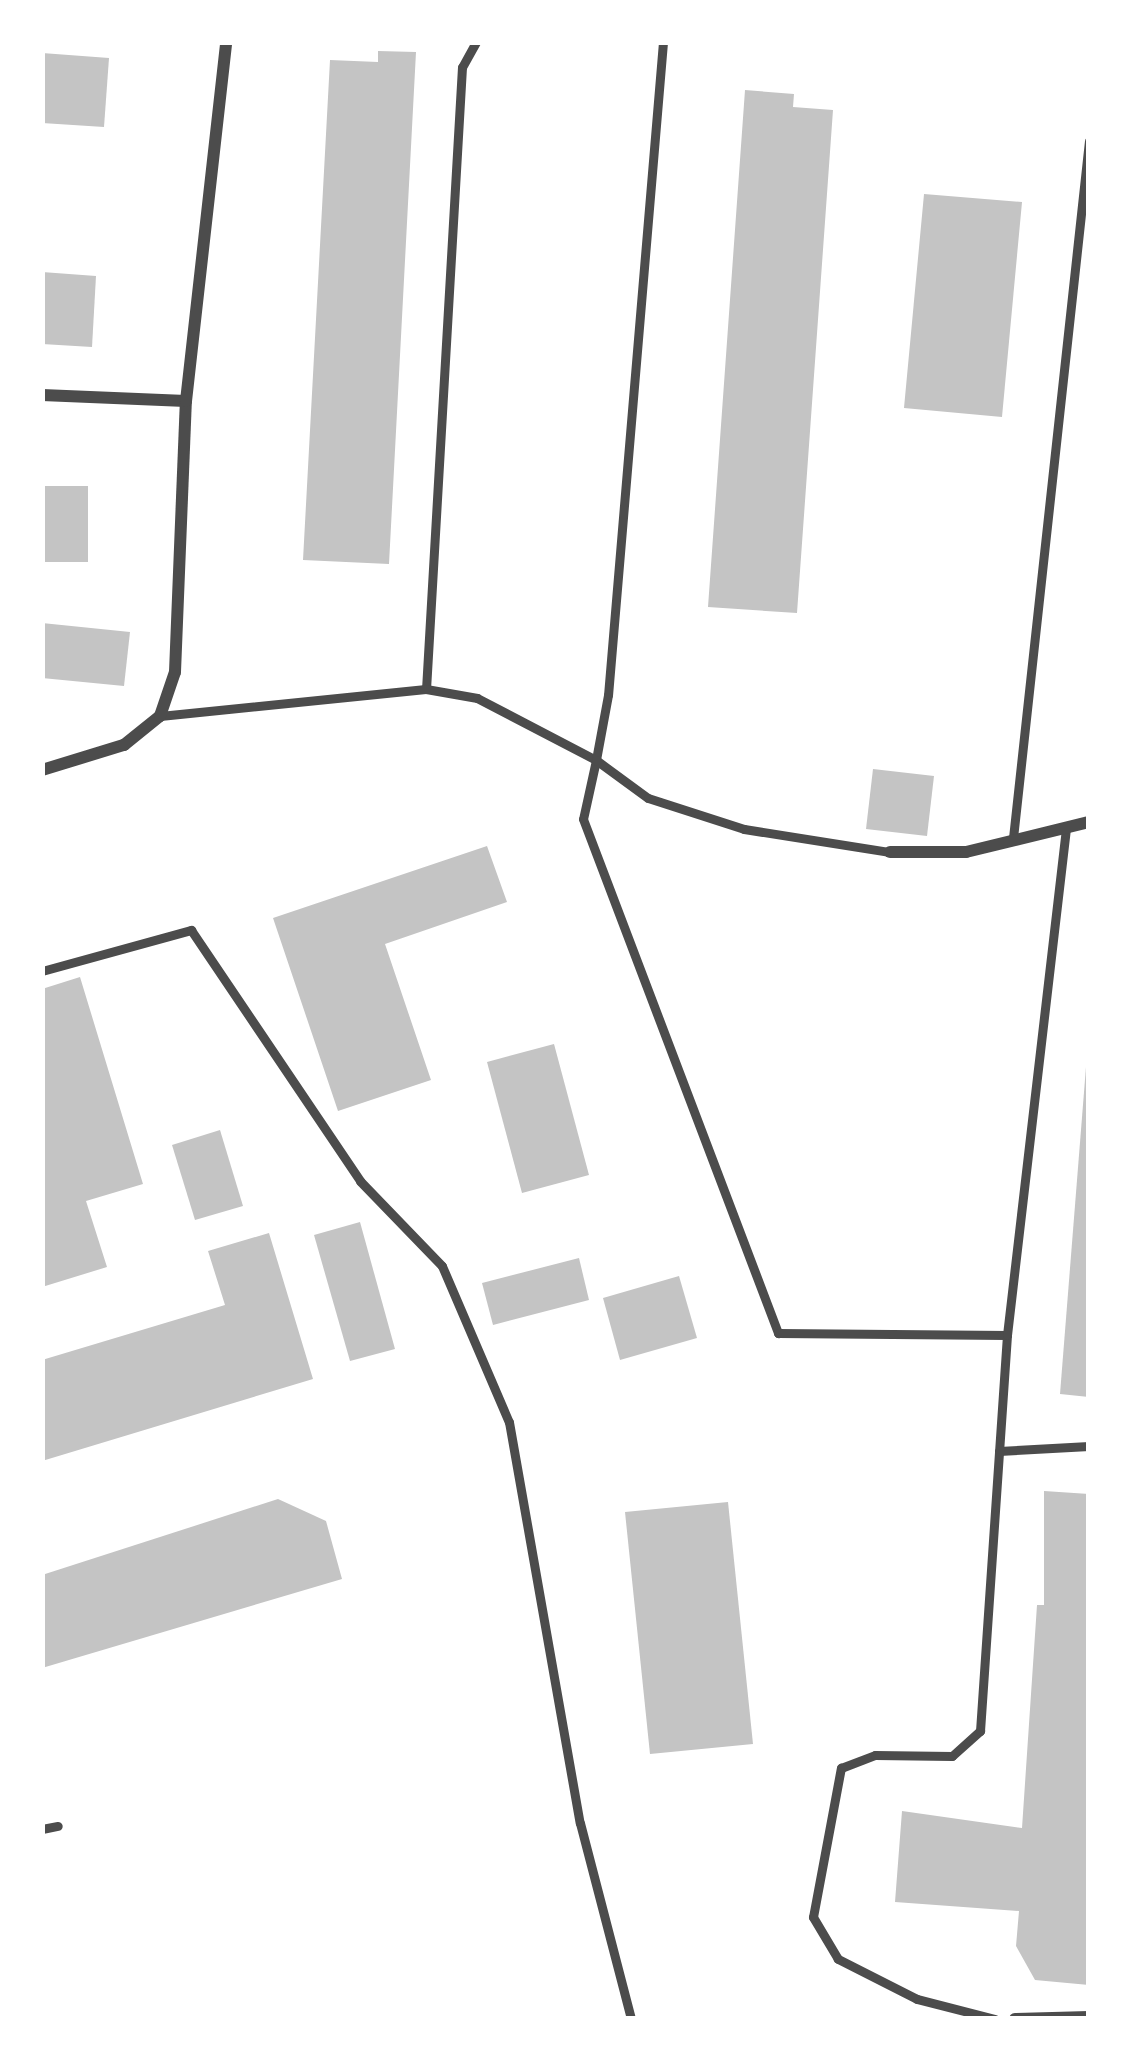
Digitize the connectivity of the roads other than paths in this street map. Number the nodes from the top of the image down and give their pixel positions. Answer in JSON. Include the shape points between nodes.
{"nodes":[{"id":1,"x":226,"y":42,"type":"edge"},
{"id":2,"x":476,"y":42,"type":"edge"},
{"id":3,"x":663,"y":42,"type":"edge"},
{"id":4,"x":1089,"y":141,"type":"edge"},
{"id":5,"x":42,"y":395,"type":"edge"},
{"id":6,"x":186,"y":401,"type":"junction"},
{"id":7,"x":426,"y":689,"type":"junction"},
{"id":8,"x":160,"y":716,"type":"junction"},
{"id":9,"x":596,"y":760,"type":"junction"},
{"id":10,"x":42,"y":770,"type":"edge"},
{"id":11,"x":1089,"y":822,"type":"edge"},
{"id":12,"x":1066,"y":828,"type":"junction"},
{"id":13,"x":1012,"y":838,"type":"junction"},
{"id":14,"x":890,"y":852,"type":"joint"},
{"id":15,"x":42,"y":971,"type":"edge"},
{"id":16,"x":1007,"y":1334,"type":"junction"},
{"id":17,"x":1089,"y":1446,"type":"edge"},
{"id":18,"x":1000,"y":1451,"type":"junction"},
{"id":19,"x":58,"y":1826,"type":"dead end"},
{"id":20,"x":42,"y":1829,"type":"edge"},
{"id":21,"x":1089,"y":2017,"type":"edge"},
{"id":22,"x":631,"y":2019,"type":"edge"},
{"id":23,"x":995,"y":2019,"type":"edge"},
{"id":24,"x":1016,"y":2019,"type":"edge"}],
"edges":[{"from":1,"to":6,"type":"street"},
{"from":2,"to":7,"type":"lane","via":[[462,67]]},
{"from":3,"to":9,"type":"lane"},
{"from":4,"to":13,"type":"lane"},
{"from":5,"to":6,"type":"street"},
{"from":6,"to":8,"type":"street","via":[[175,672]]},
{"from":7,"to":8,"type":"lane"},
{"from":7,"to":9,"type":"lane","via":[[477,698]]},
{"from":8,"to":10,"type":"street","via":[[124,745]]},
{"from":9,"to":14,"type":"lane","via":[[647,799]]},
{"from":9,"to":16,"type":"lane","via":[[583,819],[778,1333]]},
{"from":11,"to":12,"type":"street"},
{"from":12,"to":13,"type":"street"},
{"from":12,"to":16,"type":"lane"},
{"from":13,"to":14,"type":"street","via":[[966,852]]},
{"from":15,"to":22,"type":"lane","via":[[191,929],[360,1181],[442,1266],[509,1422],[580,1823]]},
{"from":16,"to":18,"type":"lane"},
{"from":17,"to":18,"type":"lane"},
{"from":18,"to":23,"type":"lane","via":[[980,1731],[952,1756],[875,1755],[842,1768],[813,1916],[838,1959],[916,1999]]},
{"from":19,"to":20,"type":"lane"},
{"from":21,"to":24,"type":"street"}]}
